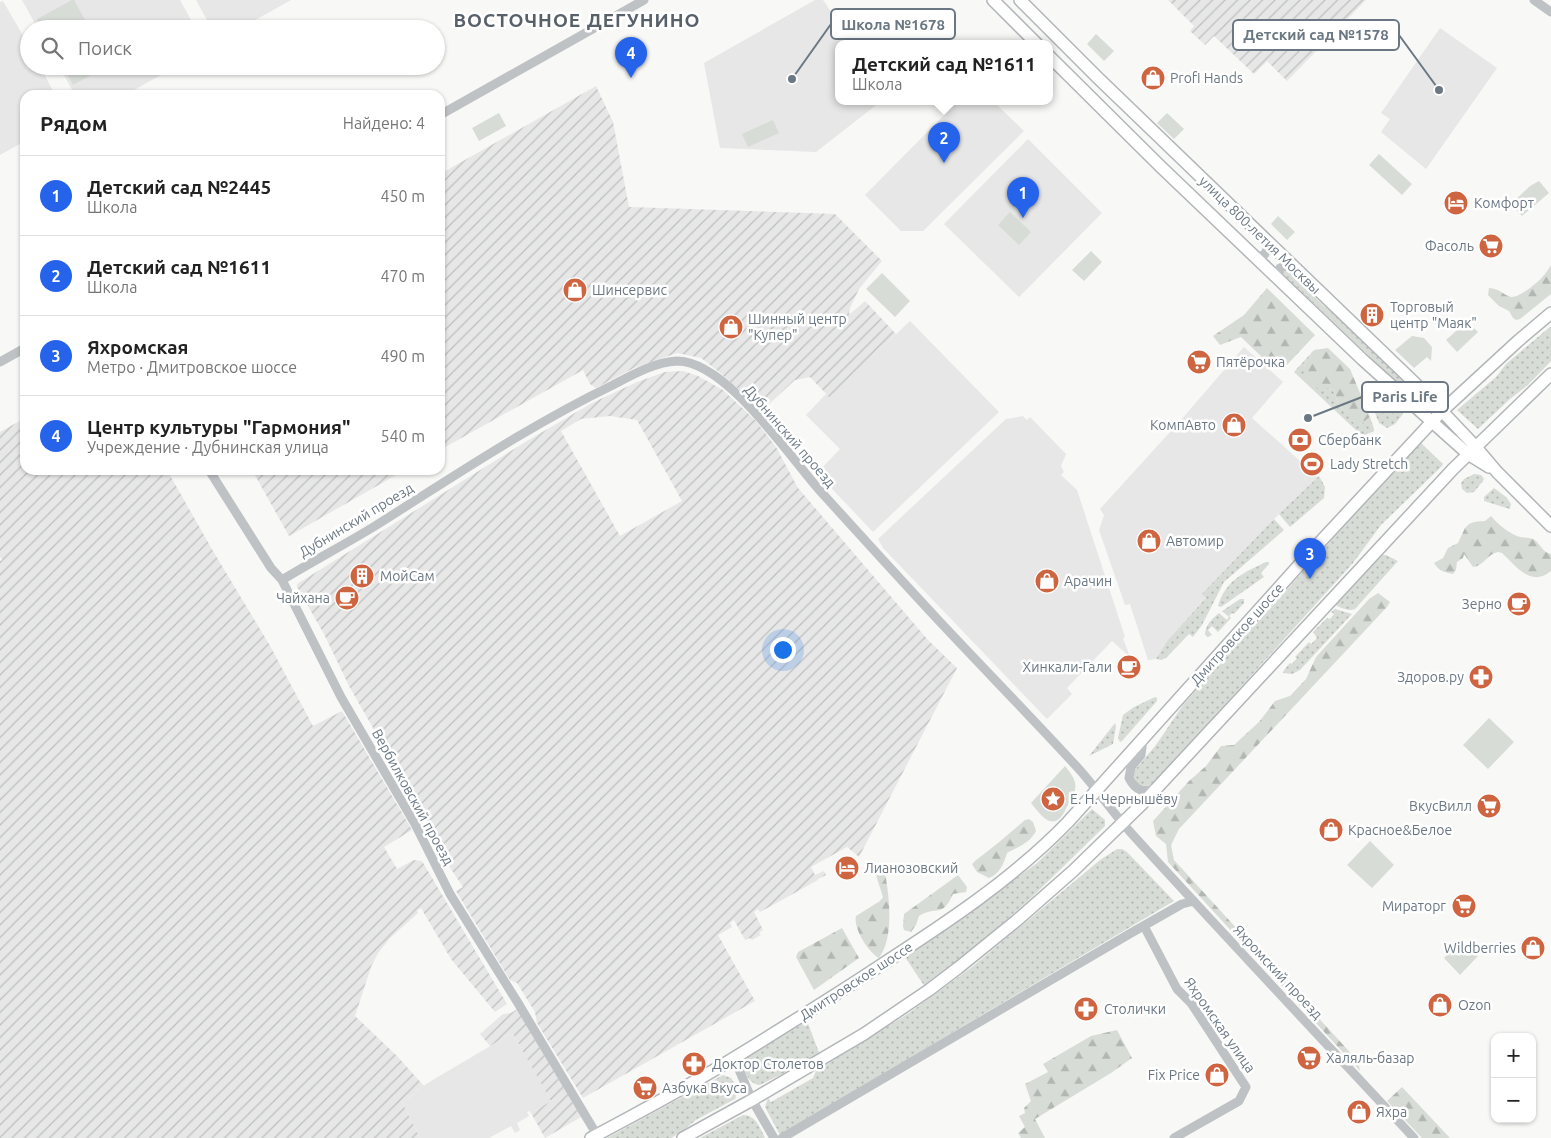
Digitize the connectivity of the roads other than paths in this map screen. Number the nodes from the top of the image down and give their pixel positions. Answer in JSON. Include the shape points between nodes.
{"nodes":[{"id":1,"x":644,"y":0,"type":"edge"},
{"id":2,"x":993,"y":0,"type":"edge"},
{"id":3,"x":1020,"y":0,"type":"edge"},
{"id":4,"x":1534,"y":0,"type":"edge"},
{"id":5,"x":1551,"y":12,"type":"edge"},
{"id":6,"x":1033,"y":40,"type":"edge"},
{"id":7,"x":1053,"y":60,"type":"edge"},
{"id":8,"x":445,"y":112,"type":"edge"},
{"id":9,"x":1266,"y":241,"type":"junction"},
{"id":10,"x":1253,"y":256,"type":"junction"},
{"id":11,"x":1294,"y":267,"type":"junction"},
{"id":12,"x":1280,"y":282,"type":"junction"},
{"id":13,"x":1551,"y":313,"type":"edge"},
{"id":14,"x":20,"y":351,"type":"edge"},
{"id":15,"x":0,"y":362,"type":"edge"},
{"id":16,"x":1551,"y":374,"type":"edge"},
{"id":17,"x":1442,"y":411,"type":"junction"},
{"id":18,"x":1431,"y":422,"type":"junction"},
{"id":19,"x":1472,"y":450,"type":"junction"},
{"id":20,"x":212,"y":475,"type":"edge"},
{"id":21,"x":1551,"y":526,"type":"edge"},
{"id":22,"x":282,"y":580,"type":"junction"},
{"id":23,"x":1143,"y":739,"type":"junction"},
{"id":24,"x":1158,"y":787,"type":"junction"},
{"id":25,"x":1097,"y":790,"type":"junction"},
{"id":26,"x":1122,"y":824,"type":"junction"},
{"id":27,"x":1194,"y":901,"type":"junction"},
{"id":28,"x":1144,"y":926,"type":"junction"},
{"id":29,"x":734,"y":1058,"type":"junction"},
{"id":30,"x":752,"y":1100,"type":"junction"},
{"id":31,"x":594,"y":1136,"type":"edge"},
{"id":32,"x":683,"y":1138,"type":"edge"},
{"id":33,"x":774,"y":1138,"type":"edge"},
{"id":34,"x":782,"y":1138,"type":"edge"},
{"id":35,"x":1174,"y":1138,"type":"edge"},
{"id":36,"x":1414,"y":1138,"type":"edge"}],
"edges":[{"from":1,"to":8,"type":"street"},
{"from":2,"to":6,"type":"main road"},
{"from":3,"to":9,"type":"main road","name":"улица 800-летия Москвы"},
{"from":4,"to":5,"type":"street"},
{"from":7,"to":10,"type":"main road","name":"улица 800-летия Москвы"},
{"from":9,"to":10,"type":"street","via":[[1265,254]]},
{"from":9,"to":11,"type":"main road","name":"улица 800-летия Москвы"},
{"from":10,"to":12,"type":"main road","name":"улица 800-летия Москвы"},
{"from":11,"to":12,"type":"street","via":[[1286,265],[1280,268]]},
{"from":11,"to":17,"type":"main road","name":"улица 800-летия Москвы"},
{"from":12,"to":18,"type":"main road","name":"улица 800-летия Москвы"},
{"from":13,"to":17,"type":"main road","name":"Дмитровское шоссе"},
{"from":14,"to":15,"type":"street"},
{"from":16,"to":19,"type":"main road"},
{"from":17,"to":18,"type":"main road","name":"Дмитровское шоссе"},
{"from":17,"to":19,"type":"main road","name":"улица 800-летия Москвы"},
{"from":18,"to":19,"type":"main road","name":"улица 800-летия Москвы"},
{"from":18,"to":23,"type":"main road","name":"Дмитровское шоссе"},
{"from":19,"to":21,"type":"main road","name":"улица 800-летия Москвы"},
{"from":19,"to":24,"type":"main road"},
{"from":20,"to":22,"type":"street","name":"Вербилковский проезд","via":[[265,560]]},
{"from":22,"to":25,"type":"street","name":"Дубнинский проезд","via":[[586,397],[648,369],[676,361],[688,363],[707,370],[753,410],[803,472],[877,554]]},
{"from":22,"to":31,"type":"street","name":"Вербилковский проезд","via":[[341,697],[415,824],[450,894],[518,1003]]},
{"from":23,"to":24,"type":"street","via":[[1141,755],[1131,767],[1129,778],[1134,787],[1143,792]]},
{"from":23,"to":25,"type":"main road","name":"Дмитровское шоссе"},
{"from":24,"to":26,"type":"main road"},
{"from":25,"to":26,"type":"street"},
{"from":25,"to":29,"type":"main road","name":"Дмитровское шоссе","via":[[1053,838],[984,894],[818,1007]]},
{"from":26,"to":27,"type":"street","name":"Яхромский проезд"},
{"from":26,"to":30,"type":"main road","via":[[1016,921],[951,974],[864,1034]]},
{"from":27,"to":28,"type":"street","via":[[1182,904]]},
{"from":27,"to":36,"type":"street","name":"Яхромский проезд"},
{"from":28,"to":34,"type":"street"},
{"from":28,"to":35,"type":"street","name":"Яхромская улица","via":[[1177,989],[1192,1003],[1246,1087],[1239,1101]]},
{"from":29,"to":30,"type":"street"},
{"from":29,"to":31,"type":"main road","name":"Дмитровское шоссе"},
{"from":30,"to":32,"type":"main road"},
{"from":30,"to":33,"type":"street"}]}
